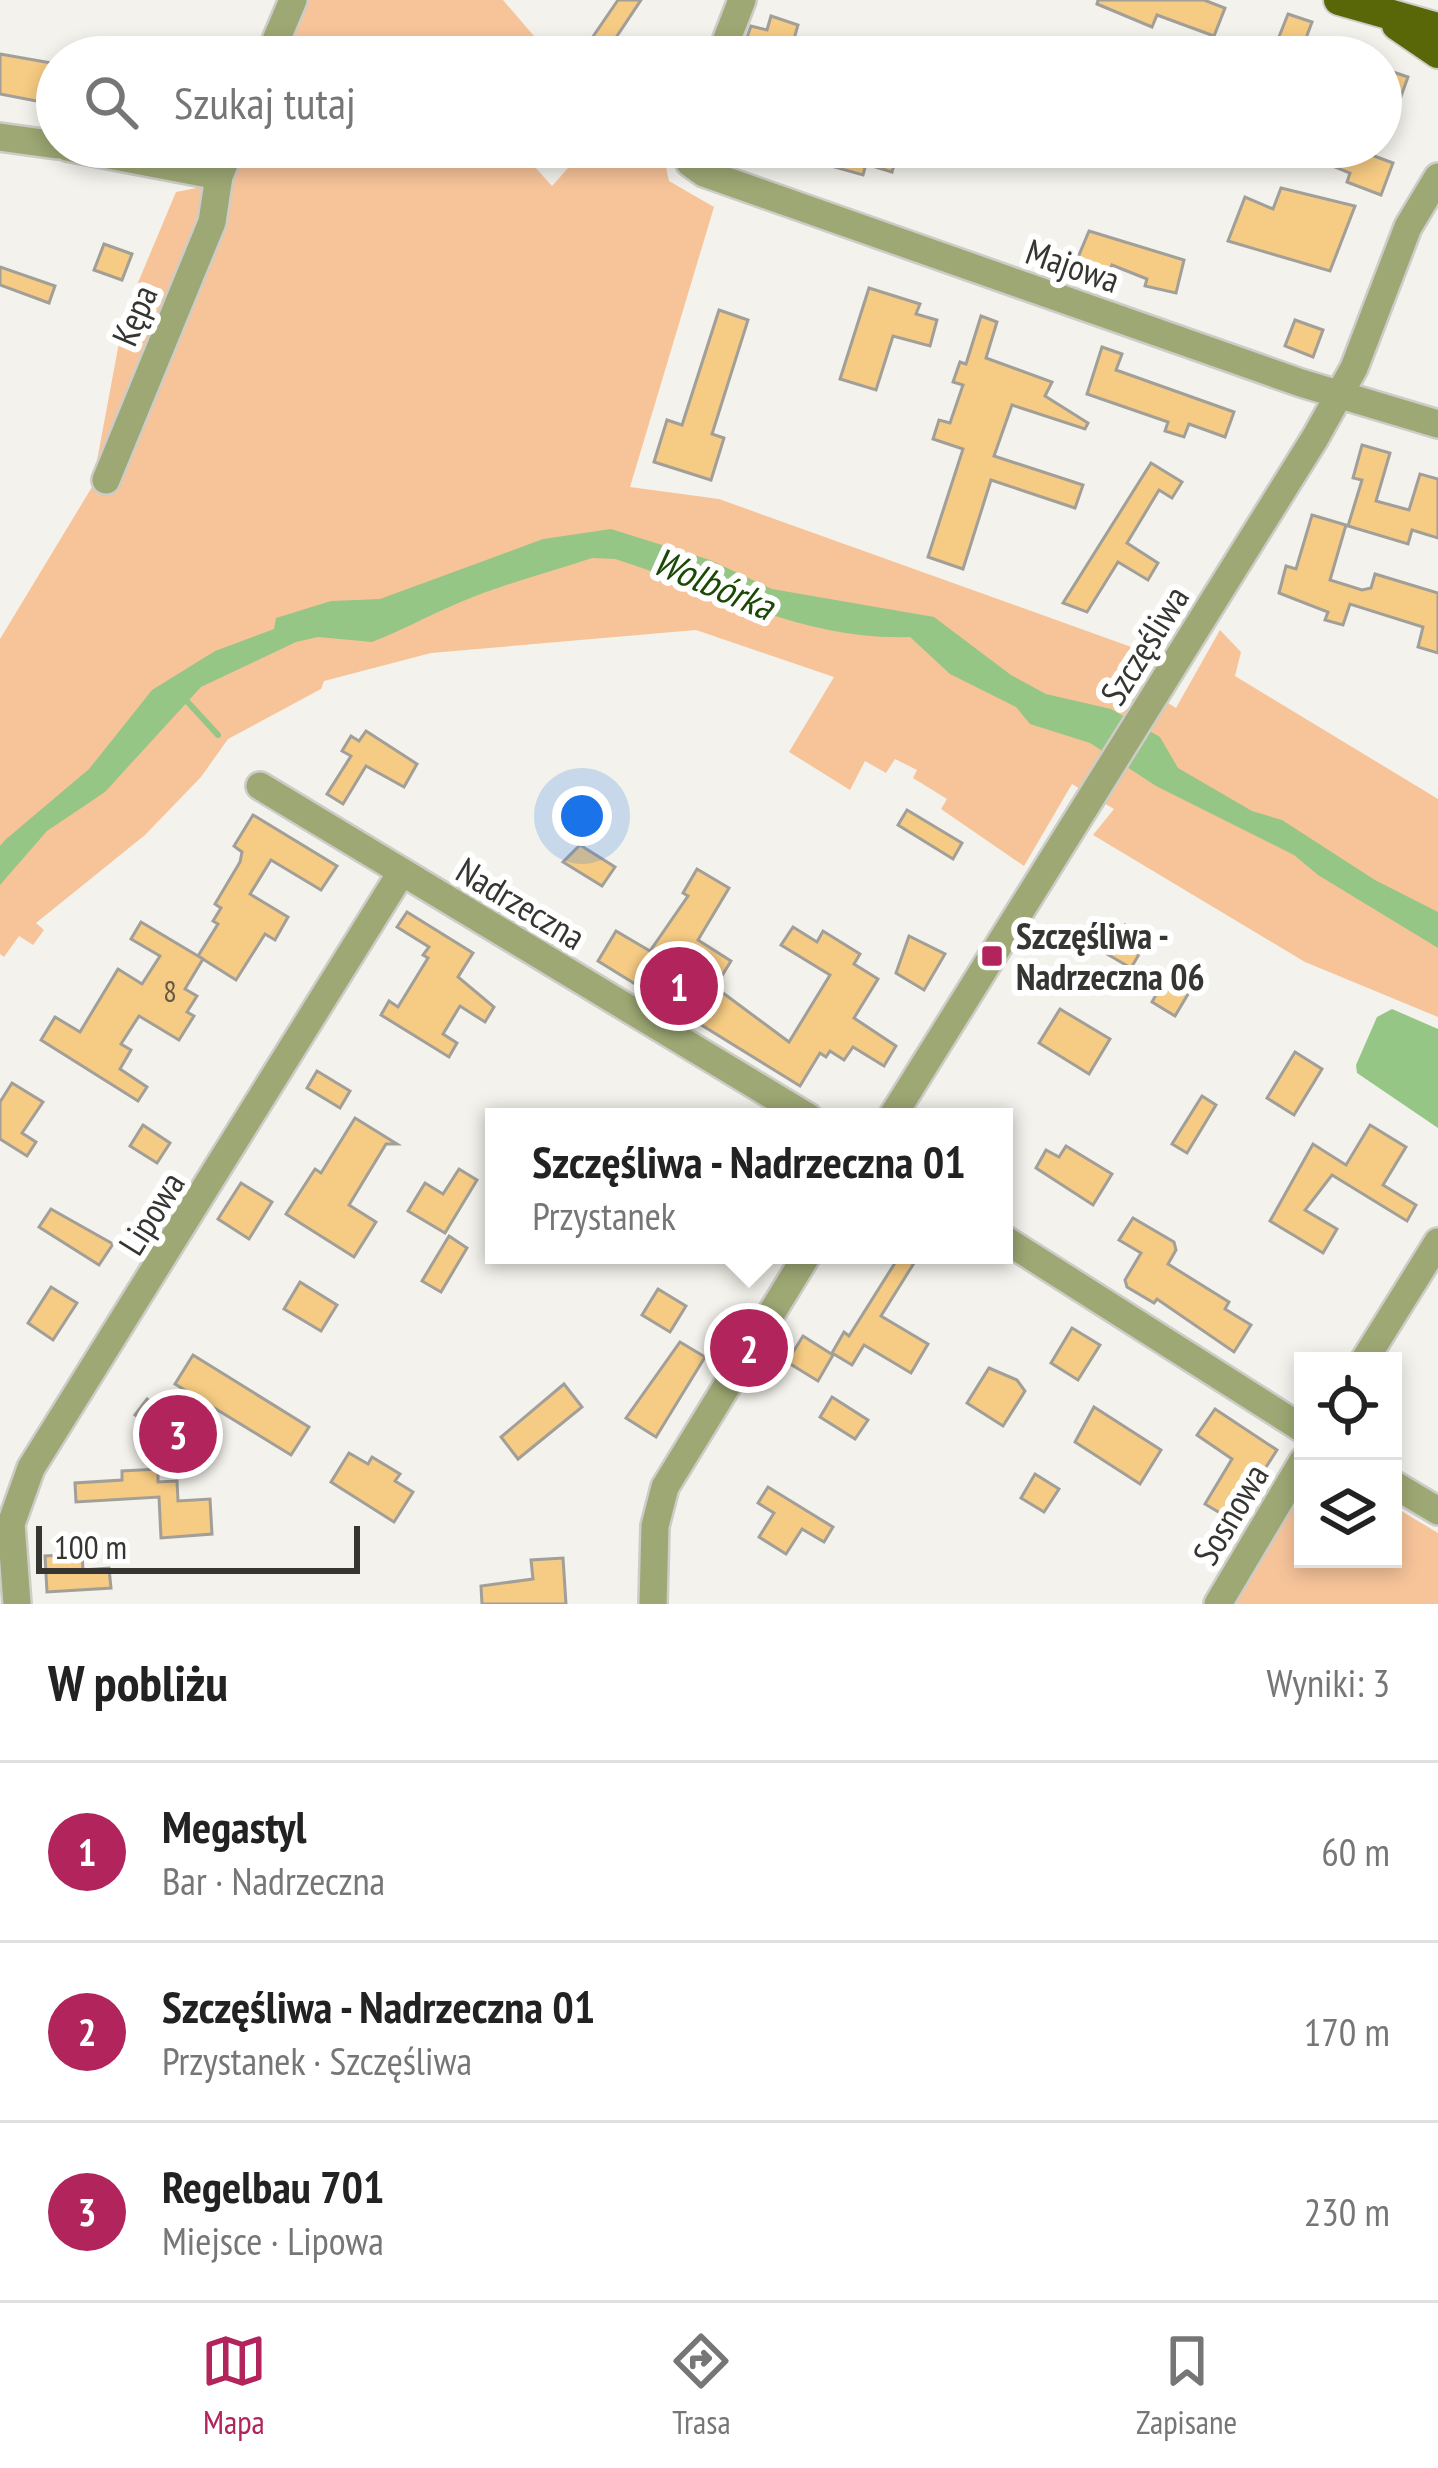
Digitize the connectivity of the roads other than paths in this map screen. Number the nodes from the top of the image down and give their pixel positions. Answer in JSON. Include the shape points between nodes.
{"nodes":[{"id":1,"x":293,"y":0,"type":"edge"},
{"id":2,"x":742,"y":0,"type":"edge"},
{"id":3,"x":1346,"y":2,"type":"edge"},
{"id":4,"x":1438,"y":28,"type":"edge"},
{"id":5,"x":278,"y":36,"type":"edge"},
{"id":6,"x":728,"y":36,"type":"edge"},
{"id":7,"x":1438,"y":53,"type":"edge"},
{"id":8,"x":0,"y":137,"type":"edge"},
{"id":9,"x":36,"y":142,"type":"edge"},
{"id":10,"x":177,"y":168,"type":"edge"},
{"id":11,"x":222,"y":168,"type":"edge"},
{"id":12,"x":700,"y":168,"type":"edge"},
{"id":13,"x":219,"y":176,"type":"junction"},
{"id":14,"x":1434,"y":187,"type":"edge"},
{"id":15,"x":1339,"y":396,"type":"junction"},
{"id":16,"x":1438,"y":424,"type":"edge"},
{"id":17,"x":106,"y":480,"type":"dead end"},
{"id":18,"x":260,"y":786,"type":"dead end"},
{"id":19,"x":401,"y":873,"type":"junction"},
{"id":20,"x":793,"y":1108,"type":"edge"},
{"id":21,"x":898,"y":1108,"type":"edge"},
{"id":22,"x":1438,"y":1243,"type":"edge"},
{"id":23,"x":1013,"y":1245,"type":"edge"},
{"id":24,"x":801,"y":1264,"type":"edge"},
{"id":25,"x":1370,"y":1352,"type":"edge"},
{"id":26,"x":1294,"y":1423,"type":"edge"},
{"id":27,"x":1294,"y":1476,"type":"edge"},
{"id":28,"x":1402,"y":1489,"type":"edge"},
{"id":29,"x":1438,"y":1511,"type":"edge"},
{"id":30,"x":17,"y":1604,"type":"edge"},
{"id":31,"x":653,"y":1604,"type":"edge"},
{"id":32,"x":1218,"y":1604,"type":"edge"}],
"edges":[{"from":1,"to":5,"type":"street"},
{"from":2,"to":6,"type":"street"},
{"from":3,"to":4,"type":"main road"},
{"from":3,"to":7,"type":"main road"},
{"from":8,"to":9,"type":"street"},
{"from":10,"to":13,"type":"street"},
{"from":11,"to":13,"type":"street","name":"Kępa"},
{"from":12,"to":15,"type":"street","name":"Majowa"},
{"from":13,"to":17,"type":"street","name":"Kępa","via":[[212,222]]},
{"from":14,"to":15,"type":"street","name":"Szczęśliwa","via":[[1408,227]]},
{"from":15,"to":16,"type":"street","name":"Majowa"},
{"from":15,"to":21,"type":"street","name":"Szczęśliwa"},
{"from":18,"to":19,"type":"street","name":"Nadrzeczna"},
{"from":19,"to":20,"type":"street","name":"Nadrzeczna"},
{"from":19,"to":30,"type":"street","name":"Lipowa","via":[[31,1468],[11,1524]]},
{"from":22,"to":25,"type":"street"},
{"from":23,"to":26,"type":"street"},
{"from":24,"to":31,"type":"street","via":[[665,1487]]},
{"from":27,"to":32,"type":"street","name":"Sosnowa"},
{"from":28,"to":29,"type":"street"}]}
